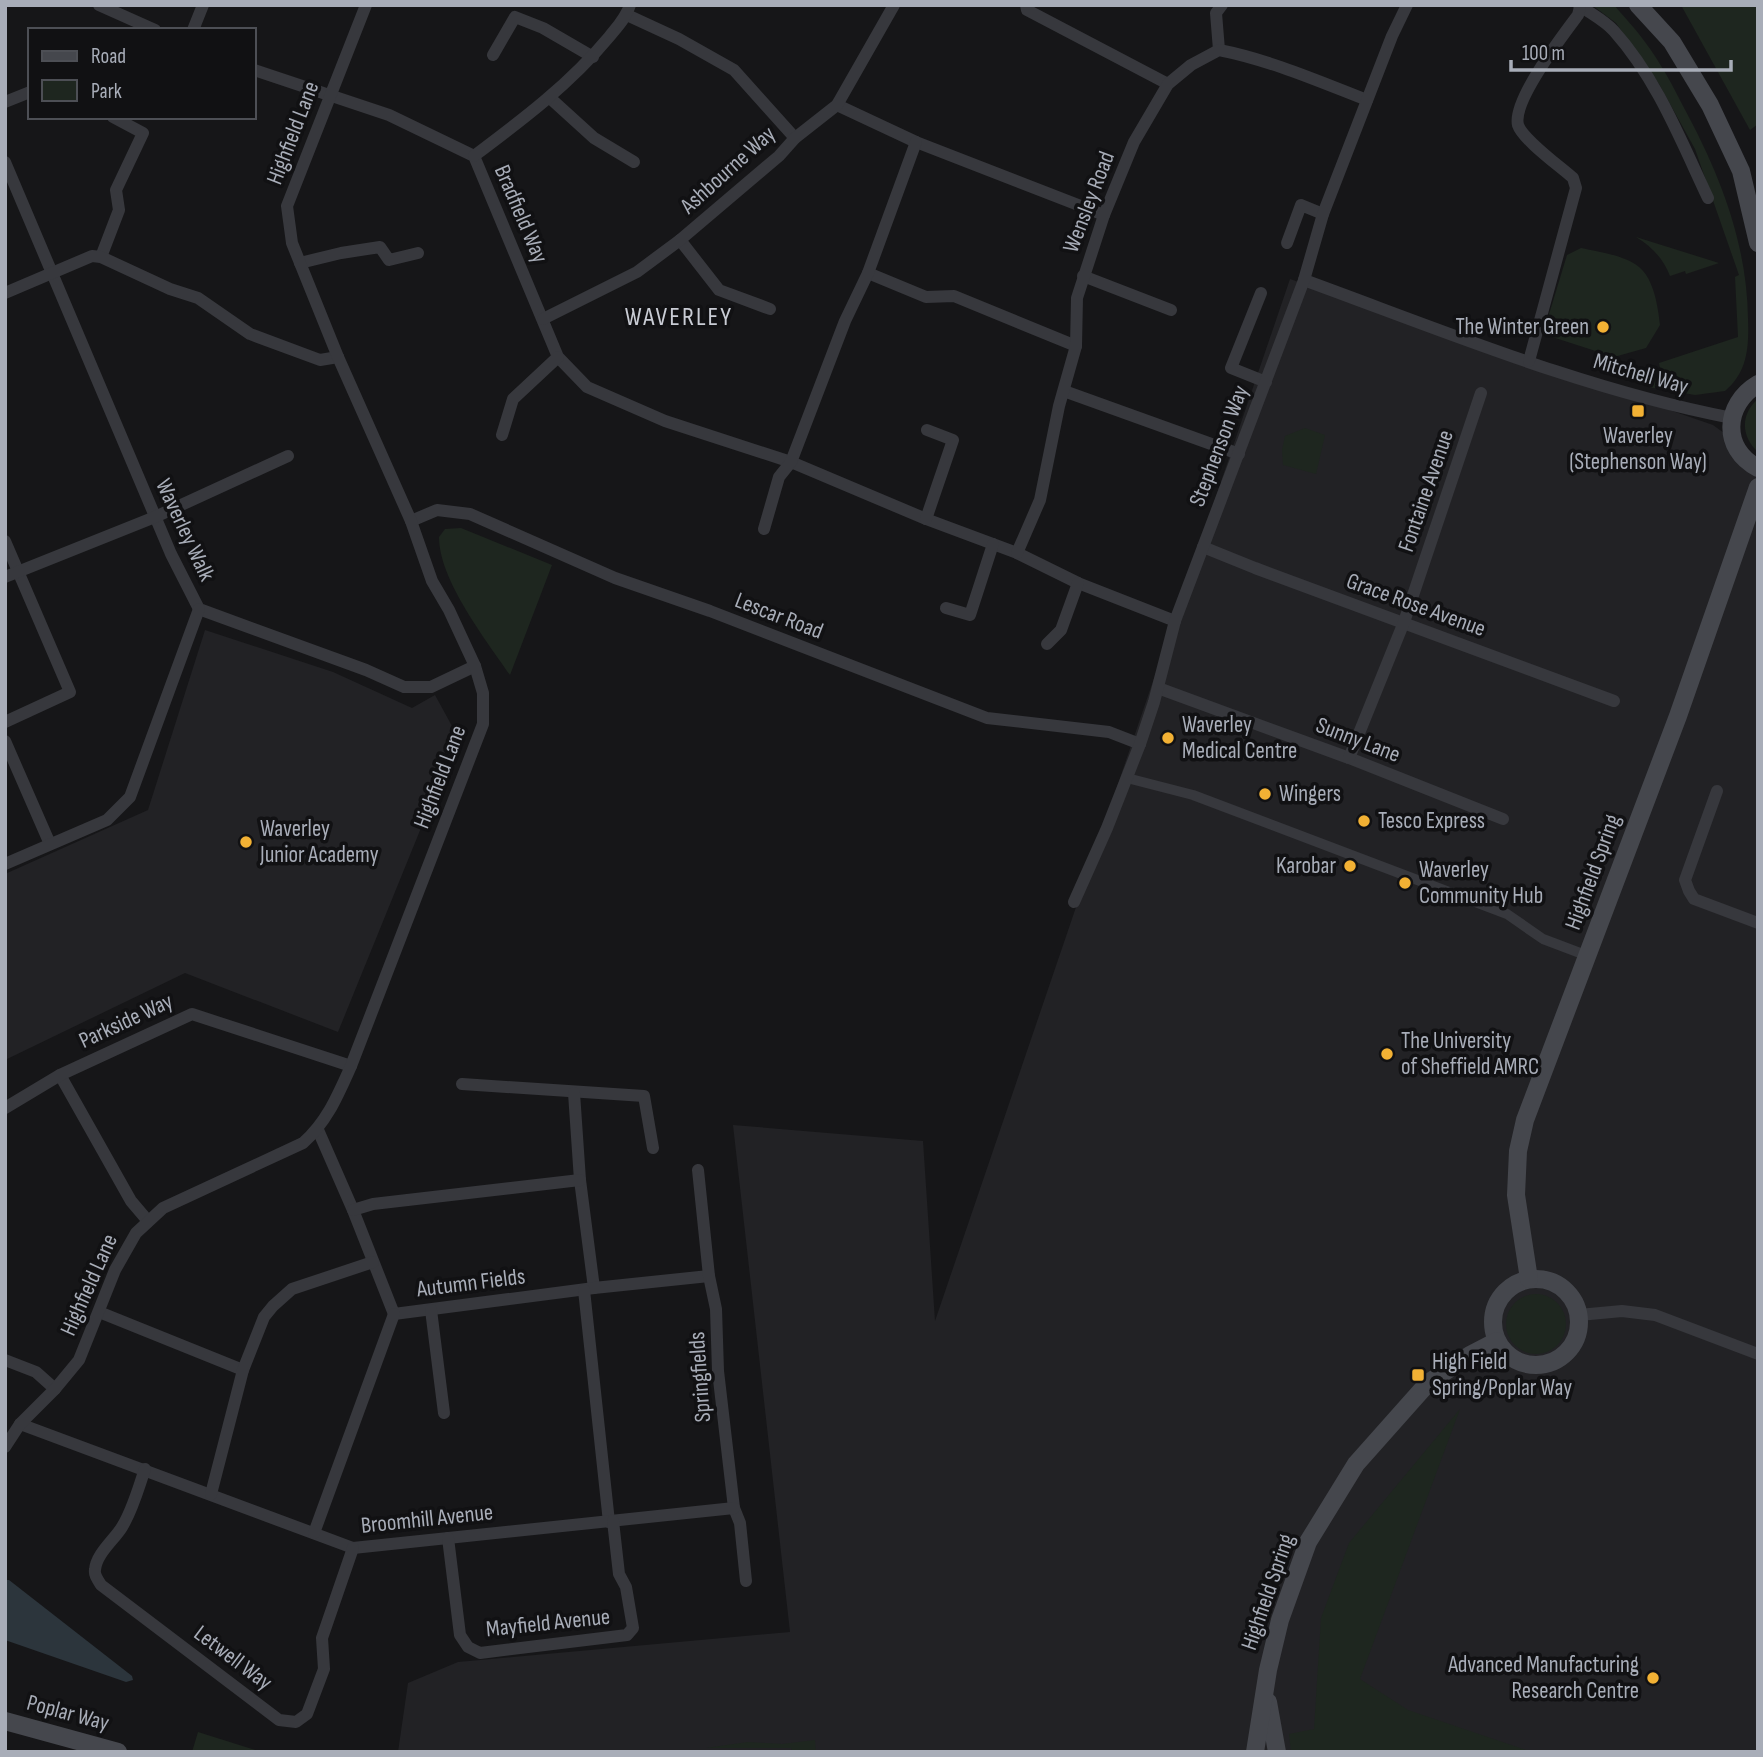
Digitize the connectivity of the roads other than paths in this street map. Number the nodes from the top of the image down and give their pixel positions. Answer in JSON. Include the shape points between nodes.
{"nodes":[{"id":1,"x":99,"y":5,"type":"edge"},
{"id":2,"x":203,"y":5,"type":"edge"},
{"id":3,"x":366,"y":5,"type":"edge"},
{"id":4,"x":894,"y":5,"type":"edge"},
{"id":5,"x":1026,"y":5,"type":"edge"},
{"id":6,"x":1222,"y":5,"type":"edge"},
{"id":7,"x":1407,"y":5,"type":"edge"},
{"id":8,"x":1638,"y":5,"type":"edge"},
{"id":9,"x":1580,"y":6,"type":"edge"},
{"id":10,"x":628,"y":10,"type":"edge"},
{"id":11,"x":151,"y":28,"type":"edge"},
{"id":12,"x":194,"y":28,"type":"edge"},
{"id":13,"x":1219,"y":50,"type":"junction"},
{"id":14,"x":493,"y":55,"type":"dead end"},
{"id":15,"x":593,"y":57,"type":"junction"},
{"id":16,"x":256,"y":71,"type":"edge"},
{"id":17,"x":1168,"y":84,"type":"junction"},
{"id":18,"x":28,"y":93,"type":"edge"},
{"id":19,"x":329,"y":97,"type":"junction"},
{"id":20,"x":550,"y":98,"type":"junction"},
{"id":21,"x":1367,"y":100,"type":"junction"},
{"id":22,"x":5,"y":102,"type":"edge"},
{"id":23,"x":837,"y":105,"type":"junction"},
{"id":24,"x":117,"y":119,"type":"edge"},
{"id":25,"x":795,"y":138,"type":"junction"},
{"id":26,"x":916,"y":142,"type":"junction"},
{"id":27,"x":474,"y":156,"type":"junction"},
{"id":28,"x":5,"y":162,"type":"edge"},
{"id":29,"x":634,"y":162,"type":"dead end"},
{"id":30,"x":1709,"y":198,"type":"dead end"},
{"id":31,"x":1323,"y":214,"type":"junction"},
{"id":32,"x":1104,"y":215,"type":"junction"},
{"id":33,"x":680,"y":240,"type":"junction"},
{"id":34,"x":1287,"y":243,"type":"dead end"},
{"id":35,"x":1758,"y":243,"type":"edge"},
{"id":36,"x":418,"y":253,"type":"dead end"},
{"id":37,"x":101,"y":257,"type":"junction"},
{"id":38,"x":300,"y":264,"type":"junction"},
{"id":39,"x":867,"y":273,"type":"junction"},
{"id":40,"x":51,"y":274,"type":"junction"},
{"id":41,"x":1083,"y":276,"type":"junction"},
{"id":42,"x":1304,"y":280,"type":"junction"},
{"id":43,"x":5,"y":293,"type":"edge"},
{"id":44,"x":1261,"y":293,"type":"dead end"},
{"id":45,"x":770,"y":309,"type":"dead end"},
{"id":46,"x":1171,"y":310,"type":"dead end"},
{"id":47,"x":543,"y":319,"type":"junction"},
{"id":48,"x":1076,"y":346,"type":"junction"},
{"id":49,"x":338,"y":357,"type":"junction"},
{"id":50,"x":558,"y":357,"type":"junction"},
{"id":51,"x":1528,"y":361,"type":"junction"},
{"id":52,"x":1266,"y":382,"type":"junction"},
{"id":53,"x":1758,"y":384,"type":"edge"},
{"id":54,"x":1064,"y":391,"type":"junction"},
{"id":55,"x":1481,"y":393,"type":"dead end"},
{"id":56,"x":1732,"y":418,"type":"junction"},
{"id":57,"x":927,"y":430,"type":"dead end"},
{"id":58,"x":502,"y":435,"type":"dead end"},
{"id":59,"x":1239,"y":454,"type":"junction"},
{"id":60,"x":288,"y":456,"type":"dead end"},
{"id":61,"x":791,"y":462,"type":"junction"},
{"id":62,"x":1758,"y":468,"type":"edge"},
{"id":63,"x":1758,"y":487,"type":"edge"},
{"id":64,"x":155,"y":517,"type":"junction"},
{"id":65,"x":926,"y":519,"type":"junction"},
{"id":66,"x":411,"y":521,"type":"junction"},
{"id":67,"x":764,"y":529,"type":"dead end"},
{"id":68,"x":5,"y":541,"type":"edge"},
{"id":69,"x":993,"y":544,"type":"junction"},
{"id":70,"x":1203,"y":547,"type":"junction"},
{"id":71,"x":1017,"y":553,"type":"junction"},
{"id":72,"x":19,"y":571,"type":"junction"},
{"id":73,"x":5,"y":577,"type":"edge"},
{"id":74,"x":1078,"y":583,"type":"junction"},
{"id":75,"x":946,"y":608,"type":"dead end"},
{"id":76,"x":200,"y":609,"type":"junction"},
{"id":77,"x":1175,"y":621,"type":"junction"},
{"id":78,"x":1404,"y":622,"type":"junction"},
{"id":79,"x":1047,"y":643,"type":"dead end"},
{"id":80,"x":475,"y":666,"type":"junction"},
{"id":81,"x":1158,"y":688,"type":"junction"},
{"id":82,"x":1614,"y":701,"type":"dead end"},
{"id":83,"x":5,"y":722,"type":"edge"},
{"id":84,"x":5,"y":741,"type":"edge"},
{"id":85,"x":1140,"y":744,"type":"junction"},
{"id":86,"x":1349,"y":758,"type":"junction"},
{"id":87,"x":1127,"y":778,"type":"junction"},
{"id":88,"x":1717,"y":791,"type":"dead end"},
{"id":89,"x":1503,"y":819,"type":"dead end"},
{"id":90,"x":51,"y":844,"type":"junction"},
{"id":91,"x":5,"y":864,"type":"edge"},
{"id":92,"x":1074,"y":902,"type":"dead end"},
{"id":93,"x":1758,"y":923,"type":"edge"},
{"id":94,"x":1588,"y":956,"type":"junction"},
{"id":95,"x":351,"y":1066,"type":"junction"},
{"id":96,"x":60,"y":1075,"type":"junction"},
{"id":97,"x":462,"y":1084,"type":"dead end"},
{"id":98,"x":574,"y":1093,"type":"junction"},
{"id":99,"x":5,"y":1108,"type":"edge"},
{"id":100,"x":318,"y":1130,"type":"junction"},
{"id":101,"x":653,"y":1148,"type":"dead end"},
{"id":102,"x":698,"y":1170,"type":"dead end"},
{"id":103,"x":580,"y":1180,"type":"junction"},
{"id":104,"x":353,"y":1210,"type":"junction"},
{"id":105,"x":148,"y":1221,"type":"junction"},
{"id":106,"x":373,"y":1262,"type":"junction"},
{"id":107,"x":709,"y":1276,"type":"junction"},
{"id":108,"x":1529,"y":1279,"type":"junction"},
{"id":109,"x":589,"y":1289,"type":"junction"},
{"id":110,"x":432,"y":1310,"type":"junction"},
{"id":111,"x":99,"y":1311,"type":"junction"},
{"id":112,"x":394,"y":1314,"type":"junction"},
{"id":113,"x":1579,"y":1315,"type":"junction"},
{"id":114,"x":1497,"y":1341,"type":"junction"},
{"id":115,"x":1758,"y":1354,"type":"edge"},
{"id":116,"x":5,"y":1360,"type":"edge"},
{"id":117,"x":243,"y":1370,"type":"junction"},
{"id":118,"x":55,"y":1389,"type":"junction"},
{"id":119,"x":444,"y":1413,"type":"dead end"},
{"id":120,"x":20,"y":1424,"type":"junction"},
{"id":121,"x":5,"y":1447,"type":"edge"},
{"id":122,"x":145,"y":1469,"type":"junction"},
{"id":123,"x":211,"y":1494,"type":"junction"},
{"id":124,"x":734,"y":1508,"type":"junction"},
{"id":125,"x":611,"y":1521,"type":"junction"},
{"id":126,"x":314,"y":1533,"type":"junction"},
{"id":127,"x":448,"y":1538,"type":"junction"},
{"id":128,"x":353,"y":1548,"type":"junction"},
{"id":129,"x":746,"y":1581,"type":"dead end"},
{"id":130,"x":1266,"y":1685,"type":"junction"},
{"id":131,"x":5,"y":1721,"type":"edge"},
{"id":132,"x":1260,"y":1725,"type":"junction"},
{"id":133,"x":118,"y":1752,"type":"edge"},
{"id":134,"x":1255,"y":1752,"type":"edge"},
{"id":135,"x":1263,"y":1752,"type":"edge"},
{"id":136,"x":1277,"y":1752,"type":"edge"}],
"edges":[{"from":1,"to":11,"type":"street"},
{"from":2,"to":12,"type":"street"},
{"from":3,"to":19,"type":"street","name":"Highfield Lane"},
{"from":4,"to":23,"type":"street","name":"Ashbourne Way"},
{"from":5,"to":17,"type":"street","via":[[1027,10]]},
{"from":6,"to":13,"type":"street","via":[[1216,13]]},
{"from":7,"to":21,"type":"street","name":"Stephenson Way"},
{"from":8,"to":35,"type":"main road","via":[[1672,42],[1710,105],[1741,171]]},
{"from":9,"to":30,"type":"street","via":[[1614,31],[1647,76]]},
{"from":9,"to":51,"type":"street","via":[[1539,69],[1518,118],[1518,127],[1526,136],[1576,183]]},
{"from":10,"to":15,"type":"street"},
{"from":10,"to":25,"type":"street","via":[[734,70]]},
{"from":13,"to":17,"type":"street","name":"Wensley Road"},
{"from":13,"to":21,"type":"street","via":[[1294,71]]},
{"from":14,"to":15,"type":"street","via":[[515,17],[543,27]]},
{"from":15,"to":20,"type":"street"},
{"from":16,"to":19,"type":"street","name":"Bradfield Way"},
{"from":17,"to":32,"type":"street","name":"Wensley Road","via":[[1135,142]]},
{"from":18,"to":22,"type":"street"},
{"from":19,"to":27,"type":"street","name":"Bradfield Way","via":[[389,115]]},
{"from":19,"to":38,"type":"street","name":"Highfield Lane","via":[[288,206],[292,243]]},
{"from":20,"to":27,"type":"street"},
{"from":20,"to":29,"type":"street","via":[[594,138]]},
{"from":21,"to":31,"type":"street","name":"Stephenson Way"},
{"from":23,"to":25,"type":"street","name":"Ashbourne Way"},
{"from":23,"to":26,"type":"street"},
{"from":24,"to":37,"type":"street","via":[[143,133],[116,190],[120,210]]},
{"from":25,"to":33,"type":"street","name":"Ashbourne Way"},
{"from":26,"to":32,"type":"street"},
{"from":26,"to":39,"type":"street"},
{"from":27,"to":47,"type":"street","name":"Bradfield Way"},
{"from":28,"to":40,"type":"street","name":"Waverley Walk"},
{"from":31,"to":34,"type":"street","via":[[1301,205]]},
{"from":31,"to":42,"type":"street","name":"Stephenson Way"},
{"from":32,"to":41,"type":"street","name":"Wensley Road"},
{"from":33,"to":45,"type":"street","via":[[719,290]]},
{"from":33,"to":47,"type":"street","name":"Ashbourne Way","via":[[637,272]]},
{"from":36,"to":38,"type":"street","via":[[389,260],[380,247]]},
{"from":37,"to":40,"type":"street","via":[[92,256]]},
{"from":37,"to":49,"type":"street","via":[[198,298],[250,334],[320,360]]},
{"from":38,"to":49,"type":"street","name":"Highfield Lane"},
{"from":39,"to":48,"type":"street","via":[[926,297],[954,296]]},
{"from":39,"to":61,"type":"street"},
{"from":40,"to":43,"type":"street"},
{"from":40,"to":64,"type":"street","name":"Waverley Walk"},
{"from":41,"to":46,"type":"street"},
{"from":41,"to":48,"type":"street","name":"Wensley Road","via":[[1077,298]]},
{"from":42,"to":51,"type":"street","name":"Mitchell Way"},
{"from":42,"to":52,"type":"street","name":"Stephenson Way"},
{"from":44,"to":52,"type":"street","via":[[1231,368]]},
{"from":47,"to":50,"type":"street","name":"Bradfield Way"},
{"from":48,"to":54,"type":"street","name":"Wensley Road"},
{"from":49,"to":66,"type":"street","name":"Highfield Lane"},
{"from":50,"to":58,"type":"street","via":[[513,399]]},
{"from":50,"to":61,"type":"street","name":"Bradfield Way","via":[[587,387],[665,421]]},
{"from":51,"to":56,"type":"street","name":"Mitchell Way","via":[[1642,398]]},
{"from":52,"to":59,"type":"street","name":"Stephenson Way"},
{"from":53,"to":56,"type":"main road","via":[[1745,393]]},
{"from":54,"to":59,"type":"street"},
{"from":54,"to":71,"type":"street","name":"Wensley Road","via":[[1041,500]]},
{"from":55,"to":78,"type":"street","name":"Fontaine Avenue"},
{"from":56,"to":62,"type":"main road","via":[[1736,448]]},
{"from":57,"to":65,"type":"street","via":[[953,440]]},
{"from":59,"to":70,"type":"street","name":"Stephenson Way"},
{"from":60,"to":64,"type":"street"},
{"from":61,"to":65,"type":"street","name":"Bradfield Way"},
{"from":61,"to":67,"type":"street","via":[[779,477]]},
{"from":63,"to":94,"type":"main road","name":"Highfield Spring"},
{"from":64,"to":72,"type":"street"},
{"from":64,"to":76,"type":"street","name":"Waverley Walk"},
{"from":65,"to":69,"type":"street","name":"Bradfield Way"},
{"from":66,"to":80,"type":"street","name":"Highfield Lane","via":[[432,581]]},
{"from":66,"to":85,"type":"street","name":"Lescar Road","via":[[437,510],[470,514],[615,578],[986,718],[1109,733]]},
{"from":68,"to":72,"type":"street"},
{"from":69,"to":71,"type":"street","name":"Bradfield Way"},
{"from":69,"to":75,"type":"street","via":[[970,615]]},
{"from":70,"to":77,"type":"street","name":"Stephenson Way"},
{"from":70,"to":78,"type":"street","name":"Grace Rose Avenue"},
{"from":71,"to":74,"type":"street","name":"Bradfield Way"},
{"from":72,"to":73,"type":"street"},
{"from":72,"to":83,"type":"street","via":[[70,692]]},
{"from":74,"to":77,"type":"street","name":"Bradfield Way"},
{"from":74,"to":79,"type":"street","via":[[1061,630]]},
{"from":76,"to":80,"type":"street","name":"Waverley Walk","via":[[404,687],[430,687]]},
{"from":76,"to":90,"type":"street","via":[[130,797],[107,820]]},
{"from":77,"to":81,"type":"street","name":"Stephenson Way"},
{"from":78,"to":82,"type":"street","name":"Grace Rose Avenue"},
{"from":78,"to":86,"type":"street","name":"Fontaine Avenue"},
{"from":80,"to":95,"type":"street","name":"Highfield Lane","via":[[483,693],[483,724]]},
{"from":81,"to":85,"type":"street","name":"Stephenson Way"},
{"from":81,"to":86,"type":"street","name":"Sunny Lane"},
{"from":84,"to":90,"type":"street"},
{"from":85,"to":87,"type":"street","name":"Stephenson Way"},
{"from":86,"to":89,"type":"street","name":"Sunny Lane"},
{"from":87,"to":92,"type":"street","name":"Stephenson Way"},
{"from":87,"to":94,"type":"street","via":[[1193,795],[1507,914],[1543,939]]},
{"from":88,"to":93,"type":"street","via":[[1685,880],[1694,899]]},
{"from":90,"to":91,"type":"street"},
{"from":94,"to":108,"type":"main road","name":"Highfield Spring","via":[[1525,1120],[1518,1151],[1516,1195]]},
{"from":95,"to":96,"type":"street","name":"Parkside Way","via":[[192,1014]]},
{"from":95,"to":100,"type":"street","name":"Highfield Lane"},
{"from":96,"to":99,"type":"street","name":"Parkside Way"},
{"from":96,"to":105,"type":"street","via":[[131,1201]]},
{"from":97,"to":98,"type":"street"},
{"from":98,"to":101,"type":"street","via":[[644,1096]]},
{"from":98,"to":103,"type":"street"},
{"from":100,"to":104,"type":"street","name":"Autumn Fields"},
{"from":100,"to":105,"type":"street","name":"Highfield Lane","via":[[303,1143],[163,1208]]},
{"from":102,"to":107,"type":"street","name":"Springfields"},
{"from":103,"to":104,"type":"street"},
{"from":103,"to":109,"type":"street"},
{"from":104,"to":106,"type":"street","name":"Autumn Fields"},
{"from":105,"to":111,"type":"street","name":"Highfield Lane","via":[[115,1270]]},
{"from":106,"to":112,"type":"street","name":"Autumn Fields"},
{"from":106,"to":117,"type":"street","via":[[292,1289],[281,1297],[264,1317]]},
{"from":107,"to":109,"type":"street","name":"Autumn Fields"},
{"from":107,"to":124,"type":"street","name":"Springfields"},
{"from":108,"to":113,"type":"main road","via":[[1556,1283],[1575,1302]]},
{"from":108,"to":114,"type":"main road","via":[[1516,1283],[1497,1302],[1493,1328]]},
{"from":109,"to":110,"type":"street","name":"Autumn Fields"},
{"from":109,"to":125,"type":"street"},
{"from":110,"to":112,"type":"street","name":"Autumn Fields"},
{"from":110,"to":119,"type":"street"},
{"from":111,"to":117,"type":"street"},
{"from":111,"to":118,"type":"street","name":"Highfield Lane","via":[[79,1360]]},
{"from":112,"to":126,"type":"street"},
{"from":113,"to":114,"type":"main road","via":[[1574,1344],[1564,1356],[1546,1365],[1514,1360]]},
{"from":113,"to":115,"type":"street","via":[[1622,1311],[1655,1315]]},
{"from":114,"to":130,"type":"main road","name":"Highfield Spring","via":[[1428,1383],[1356,1464],[1308,1542],[1280,1620]]},
{"from":116,"to":118,"type":"street","via":[[36,1372]]},
{"from":117,"to":123,"type":"street"},
{"from":118,"to":120,"type":"street","name":"Highfield Lane"},
{"from":120,"to":121,"type":"street","name":"Highfield Lane"},
{"from":120,"to":122,"type":"street","name":"Broomhill Avenue"},
{"from":122,"to":123,"type":"street","name":"Broomhill Avenue"},
{"from":122,"to":128,"type":"street","name":"Letwell Way","via":[[131,1509],[99,1559],[96,1577],[279,1720],[296,1723],[307,1714],[324,1670],[322,1637]]},
{"from":123,"to":126,"type":"street","name":"Broomhill Avenue"},
{"from":124,"to":125,"type":"street","name":"Broomhill Avenue"},
{"from":124,"to":129,"type":"street","name":"Springfields"},
{"from":125,"to":127,"type":"street","name":"Broomhill Avenue"},
{"from":125,"to":127,"type":"street","name":"Mayfield Avenue","via":[[633,1628],[627,1635],[480,1653],[468,1647],[460,1635]]},
{"from":126,"to":128,"type":"street","name":"Broomhill Avenue"},
{"from":127,"to":128,"type":"street","name":"Broomhill Avenue"},
{"from":130,"to":132,"type":"main road","name":"Highfield Spring"},
{"from":130,"to":136,"type":"main road"},
{"from":131,"to":133,"type":"main road","name":"Poplar Way"},
{"from":132,"to":134,"type":"main road","name":"Highfield Spring"},
{"from":132,"to":135,"type":"main road","name":"Highfield Spring"}]}
